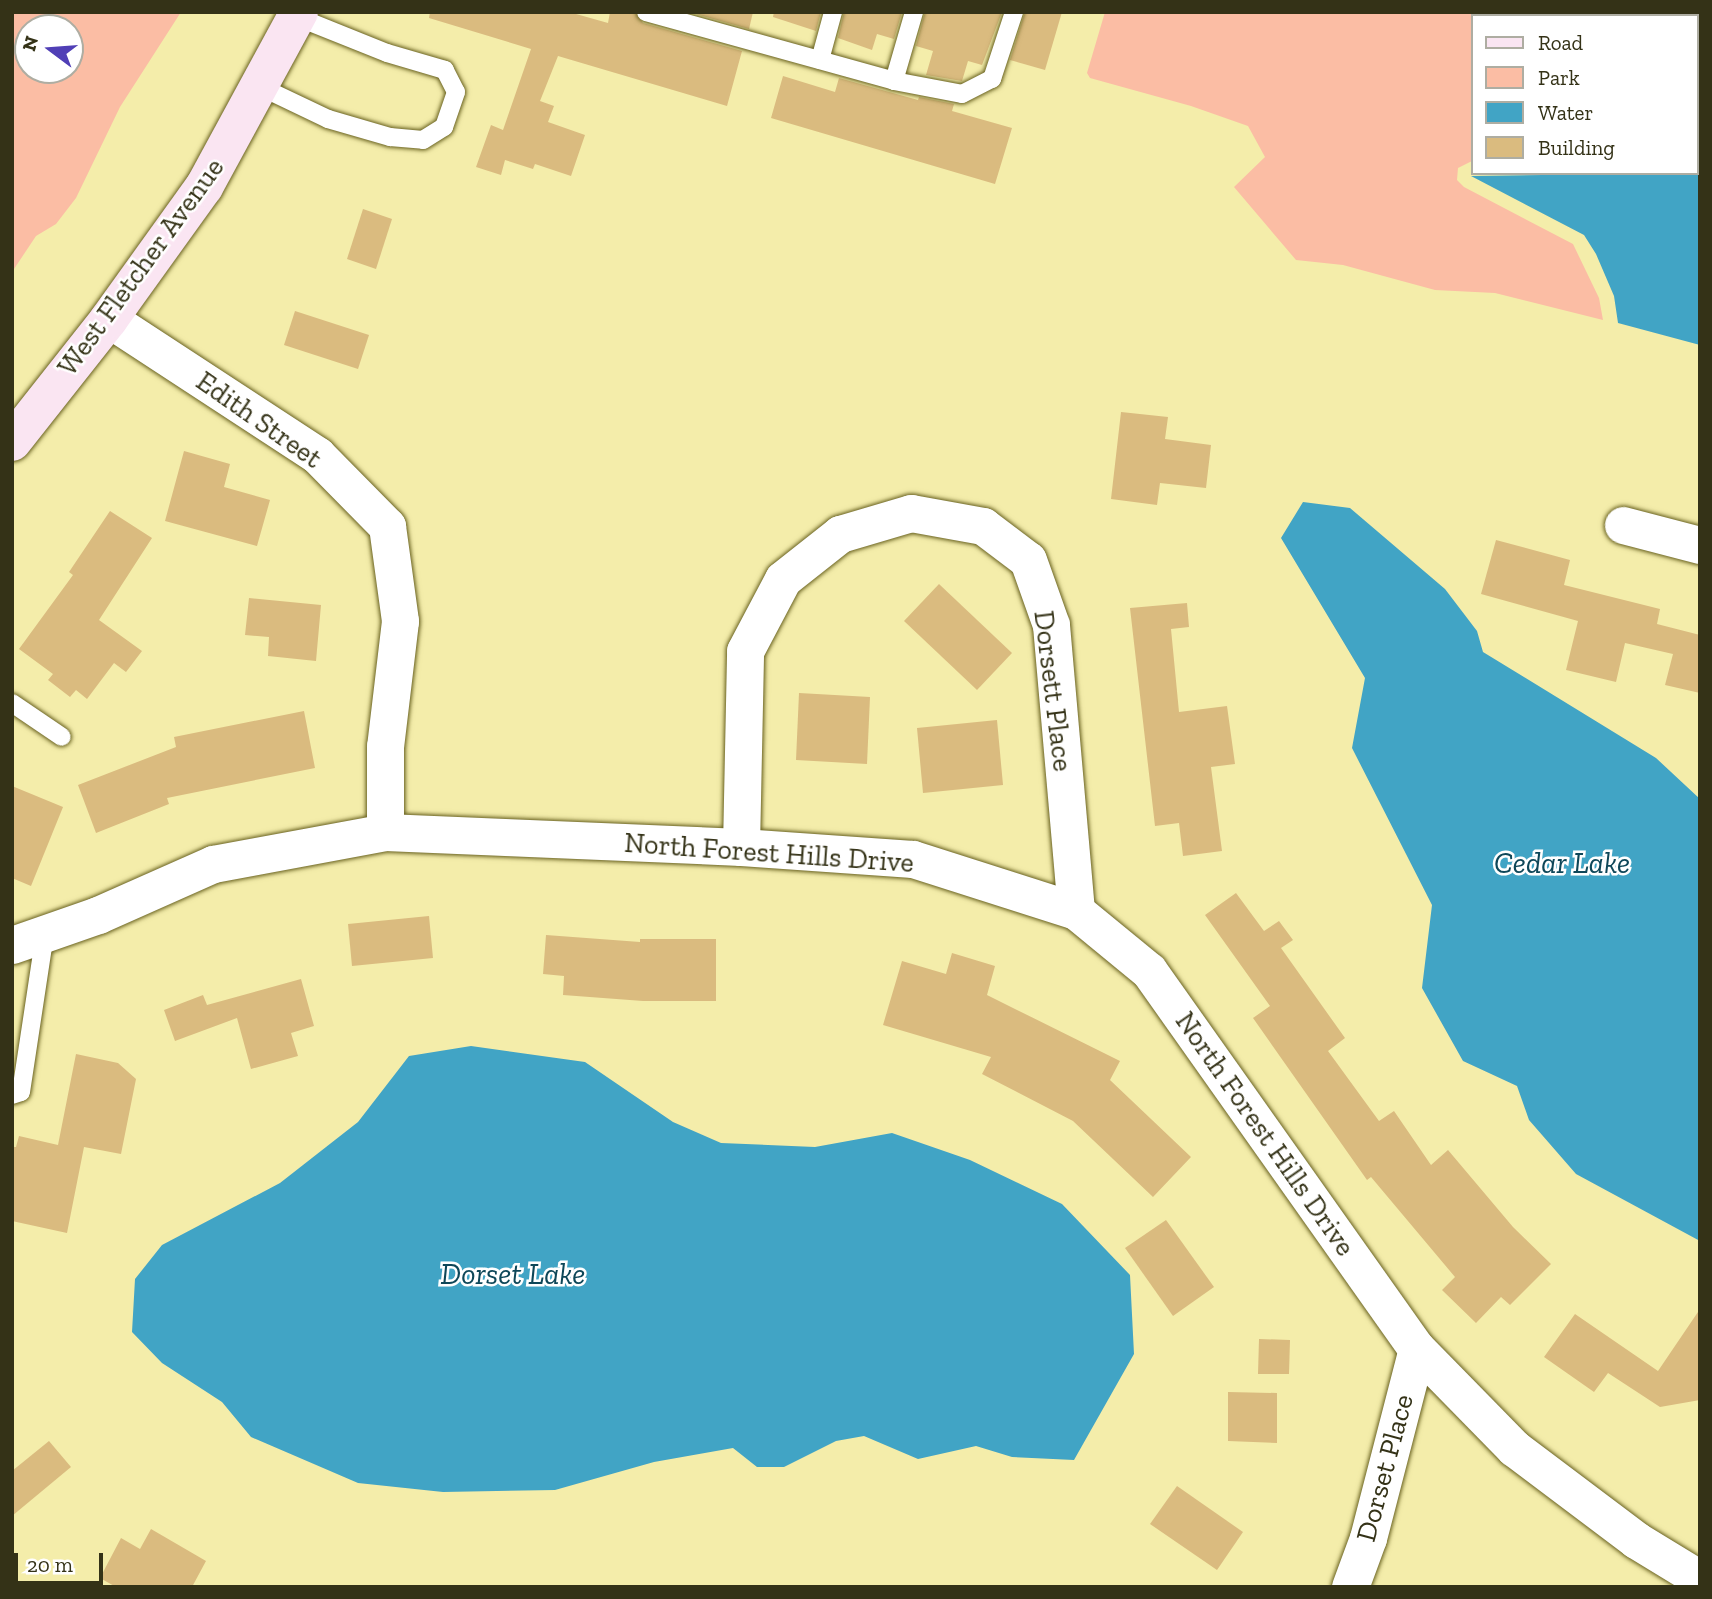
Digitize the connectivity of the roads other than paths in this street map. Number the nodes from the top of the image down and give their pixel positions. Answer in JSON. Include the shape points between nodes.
{"nodes":[{"id":1,"x":646,"y":12,"type":"edge"},
{"id":2,"x":833,"y":12,"type":"edge"},
{"id":3,"x":914,"y":12,"type":"edge"},
{"id":4,"x":1014,"y":12,"type":"edge"},
{"id":5,"x":298,"y":15,"type":"edge"},
{"id":6,"x":820,"y":60,"type":"junction"},
{"id":7,"x":894,"y":81,"type":"junction"},
{"id":8,"x":261,"y":88,"type":"junction"},
{"id":9,"x":109,"y":319,"type":"junction"},
{"id":10,"x":12,"y":442,"type":"edge"},
{"id":11,"x":1623,"y":525,"type":"dead end"},
{"id":12,"x":1700,"y":545,"type":"edge"},
{"id":13,"x":12,"y":703,"type":"edge"},
{"id":14,"x":62,"y":737,"type":"dead end"},
{"id":15,"x":385,"y":832,"type":"junction"},
{"id":16,"x":741,"y":847,"type":"junction"},
{"id":17,"x":1076,"y":911,"type":"junction"},
{"id":18,"x":29,"y":939,"type":"edge"},
{"id":19,"x":12,"y":1095,"type":"edge"},
{"id":20,"x":1417,"y":1349,"type":"junction"},
{"id":21,"x":1700,"y":1579,"type":"edge"},
{"id":22,"x":1350,"y":1587,"type":"edge"}],
"edges":[{"from":1,"to":6,"type":"lane"},
{"from":2,"to":6,"type":"lane"},
{"from":3,"to":7,"type":"lane"},
{"from":4,"to":7,"type":"lane","via":[[992,79],[962,94]]},
{"from":5,"to":8,"type":"main road","name":"West Fletcher Avenue"},
{"from":5,"to":8,"type":"lane","via":[[387,53],[445,71],[456,92],[444,127],[423,139],[390,137],[328,119]]},
{"from":6,"to":7,"type":"lane"},
{"from":8,"to":9,"type":"main road","name":"West Fletcher Avenue","via":[[204,187]]},
{"from":9,"to":10,"type":"main road","name":"West Fletcher Avenue"},
{"from":9,"to":15,"type":"street","name":"Edith Street","via":[[317,455],[387,526],[400,621],[385,746]]},
{"from":11,"to":12,"type":"street"},
{"from":13,"to":14,"type":"lane"},
{"from":15,"to":16,"type":"street","name":"North Forest Hills Drive"},
{"from":15,"to":18,"type":"street","name":"North Forest Hills Drive","via":[[213,864],[98,915]]},
{"from":16,"to":17,"type":"street","name":"North Forest Hills Drive","via":[[913,859]]},
{"from":16,"to":17,"type":"street","name":"Dorsett Place","via":[[745,651],[783,579],[840,534],[911,513],[983,526],[1028,560],[1051,625]]},
{"from":17,"to":20,"type":"street","name":"North Forest Hills Drive","via":[[1149,971]]},
{"from":18,"to":19,"type":"lane","via":[[34,1020],[21,1091]]},
{"from":20,"to":21,"type":"street","name":"North Forest Hills Drive","via":[[1514,1448],[1636,1540]]},
{"from":20,"to":22,"type":"street","name":"Dorset Place","via":[[1368,1538]]}]}
